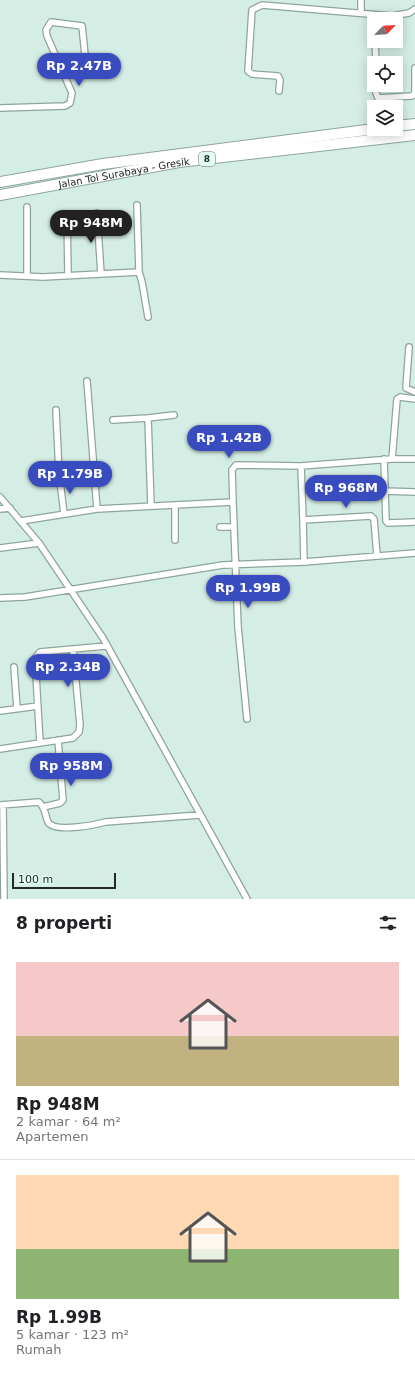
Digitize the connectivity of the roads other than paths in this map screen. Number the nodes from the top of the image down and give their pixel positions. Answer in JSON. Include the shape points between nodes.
{"nodes":[{"id":1,"x":361,"y":0,"type":"edge"},
{"id":2,"x":415,"y":9,"type":"edge"},
{"id":3,"x":361,"y":13,"type":"junction"},
{"id":4,"x":367,"y":14,"type":"edge"},
{"id":5,"x":403,"y":15,"type":"edge"},
{"id":6,"x":85,"y":55,"type":"dead end"},
{"id":7,"x":415,"y":68,"type":"edge"},
{"id":8,"x":279,"y":91,"type":"dead end"},
{"id":9,"x":376,"y":92,"type":"edge"},
{"id":10,"x":0,"y":108,"type":"edge"},
{"id":11,"x":415,"y":124,"type":"edge"},
{"id":12,"x":403,"y":125,"type":"edge"},
{"id":13,"x":367,"y":130,"type":"edge"},
{"id":14,"x":415,"y":135,"type":"edge"},
{"id":15,"x":0,"y":182,"type":"edge"},
{"id":16,"x":0,"y":195,"type":"edge"},
{"id":17,"x":137,"y":205,"type":"dead end"},
{"id":18,"x":27,"y":208,"type":"dead end"},
{"id":19,"x":97,"y":213,"type":"dead end"},
{"id":20,"x":67,"y":214,"type":"dead end"},
{"id":21,"x":139,"y":272,"type":"junction"},
{"id":22,"x":101,"y":274,"type":"junction"},
{"id":23,"x":0,"y":275,"type":"edge"},
{"id":24,"x":68,"y":275,"type":"junction"},
{"id":25,"x":27,"y":276,"type":"junction"},
{"id":26,"x":148,"y":317,"type":"dead end"},
{"id":27,"x":409,"y":347,"type":"dead end"},
{"id":28,"x":87,"y":381,"type":"dead end"},
{"id":29,"x":415,"y":392,"type":"edge"},
{"id":30,"x":415,"y":399,"type":"edge"},
{"id":31,"x":56,"y":410,"type":"dead end"},
{"id":32,"x":174,"y":415,"type":"dead end"},
{"id":33,"x":148,"y":418,"type":"junction"},
{"id":34,"x":113,"y":420,"type":"dead end"},
{"id":35,"x":392,"y":459,"type":"junction"},
{"id":36,"x":415,"y":459,"type":"edge"},
{"id":37,"x":384,"y":460,"type":"junction"},
{"id":38,"x":301,"y":466,"type":"junction"},
{"id":39,"x":93,"y":470,"type":"junction"},
{"id":40,"x":59,"y":476,"type":"junction"},
{"id":41,"x":384,"y":491,"type":"junction"},
{"id":42,"x":415,"y":492,"type":"edge"},
{"id":43,"x":0,"y":497,"type":"edge"},
{"id":44,"x":233,"y":502,"type":"junction"},
{"id":45,"x":175,"y":505,"type":"junction"},
{"id":46,"x":152,"y":506,"type":"junction"},
{"id":47,"x":10,"y":508,"type":"junction"},
{"id":48,"x":0,"y":509,"type":"edge"},
{"id":49,"x":97,"y":509,"type":"junction"},
{"id":50,"x":64,"y":514,"type":"junction"},
{"id":51,"x":303,"y":520,"type":"junction"},
{"id":52,"x":21,"y":522,"type":"junction"},
{"id":53,"x":415,"y":522,"type":"edge"},
{"id":54,"x":220,"y":527,"type":"dead end"},
{"id":55,"x":234,"y":527,"type":"junction"},
{"id":56,"x":176,"y":540,"type":"dead end"},
{"id":57,"x":39,"y":543,"type":"junction"},
{"id":58,"x":0,"y":548,"type":"edge"},
{"id":59,"x":415,"y":553,"type":"edge"},
{"id":60,"x":377,"y":556,"type":"junction"},
{"id":61,"x":304,"y":562,"type":"junction"},
{"id":62,"x":237,"y":565,"type":"junction"},
{"id":63,"x":71,"y":588,"type":"junction"},
{"id":64,"x":0,"y":598,"type":"edge"},
{"id":65,"x":106,"y":646,"type":"junction"},
{"id":66,"x":73,"y":649,"type":"junction"},
{"id":67,"x":14,"y":667,"type":"dead end"},
{"id":68,"x":38,"y":706,"type":"junction"},
{"id":69,"x":17,"y":709,"type":"junction"},
{"id":70,"x":0,"y":711,"type":"edge"},
{"id":71,"x":247,"y":719,"type":"dead end"},
{"id":72,"x":58,"y":740,"type":"junction"},
{"id":73,"x":40,"y":743,"type":"junction"},
{"id":74,"x":0,"y":749,"type":"edge"},
{"id":75,"x":1,"y":805,"type":"edge"},
{"id":76,"x":43,"y":807,"type":"junction"},
{"id":77,"x":200,"y":815,"type":"junction"},
{"id":78,"x":4,"y":899,"type":"edge"},
{"id":79,"x":248,"y":899,"type":"edge"}],
"edges":[{"from":1,"to":3,"type":"street"},
{"from":2,"to":5,"type":"street"},
{"from":3,"to":4,"type":"street"},
{"from":3,"to":8,"type":"street","via":[[262,5],[254,8],[248,71],[252,74],[278,76]]},
{"from":6,"to":10,"type":"street","via":[[82,26],[51,22],[46,30],[47,36],[72,94],[70,103],[65,106]]},
{"from":7,"to":9,"type":"street","via":[[415,93],[412,96],[378,98]]},
{"from":11,"to":12,"type":"highway"},
{"from":13,"to":15,"type":"highway","name":"Jalan Tol Surabaya - Gresik","number":"8","via":[[104,164]]},
{"from":14,"to":16,"type":"highway","name":"Jalan Tol Surabaya - Gresik","number":"8","via":[[179,162]]},
{"from":17,"to":21,"type":"street"},
{"from":18,"to":25,"type":"street"},
{"from":19,"to":22,"type":"street"},
{"from":20,"to":24,"type":"street"},
{"from":21,"to":22,"type":"street"},
{"from":21,"to":26,"type":"street"},
{"from":22,"to":24,"type":"street"},
{"from":23,"to":25,"type":"street"},
{"from":24,"to":25,"type":"street"},
{"from":27,"to":29,"type":"street","via":[[406,388]]},
{"from":28,"to":39,"type":"street"},
{"from":30,"to":35,"type":"street","via":[[397,399]]},
{"from":31,"to":40,"type":"street"},
{"from":32,"to":33,"type":"street"},
{"from":33,"to":34,"type":"street"},
{"from":33,"to":46,"type":"street"},
{"from":35,"to":36,"type":"street"},
{"from":35,"to":37,"type":"street"},
{"from":37,"to":38,"type":"street"},
{"from":37,"to":41,"type":"street"},
{"from":38,"to":44,"type":"street","via":[[236,465],[232,470]]},
{"from":38,"to":51,"type":"street"},
{"from":39,"to":40,"type":"street"},
{"from":39,"to":49,"type":"street"},
{"from":40,"to":50,"type":"street"},
{"from":41,"to":42,"type":"street"},
{"from":41,"to":53,"type":"street","via":[[388,523]]},
{"from":43,"to":47,"type":"street"},
{"from":44,"to":45,"type":"street"},
{"from":44,"to":55,"type":"street"},
{"from":45,"to":46,"type":"street"},
{"from":45,"to":56,"type":"street"},
{"from":46,"to":49,"type":"street"},
{"from":47,"to":48,"type":"street"},
{"from":47,"to":52,"type":"street"},
{"from":49,"to":50,"type":"street"},
{"from":50,"to":52,"type":"street"},
{"from":51,"to":60,"type":"street","via":[[371,516],[374,519]]},
{"from":51,"to":61,"type":"street"},
{"from":52,"to":57,"type":"street"},
{"from":54,"to":55,"type":"street"},
{"from":55,"to":62,"type":"street"},
{"from":57,"to":58,"type":"street"},
{"from":57,"to":63,"type":"street"},
{"from":59,"to":60,"type":"street"},
{"from":60,"to":61,"type":"street"},
{"from":61,"to":62,"type":"street"},
{"from":62,"to":63,"type":"street","via":[[218,565]]},
{"from":62,"to":71,"type":"street","via":[[238,627]]},
{"from":63,"to":64,"type":"street","via":[[25,597]]},
{"from":63,"to":65,"type":"street"},
{"from":65,"to":66,"type":"street"},
{"from":65,"to":77,"type":"street"},
{"from":66,"to":68,"type":"street","via":[[37,654],[35,658]]},
{"from":66,"to":72,"type":"street","via":[[79,732],[73,738]]},
{"from":67,"to":69,"type":"street"},
{"from":68,"to":69,"type":"street"},
{"from":68,"to":73,"type":"street"},
{"from":69,"to":70,"type":"street"},
{"from":72,"to":73,"type":"street"},
{"from":72,"to":76,"type":"street","via":[[63,800]]},
{"from":73,"to":74,"type":"street"},
{"from":75,"to":76,"type":"street","via":[[39,802]]},
{"from":75,"to":78,"type":"street"},
{"from":76,"to":77,"type":"street","via":[[49,823],[55,827]]},
{"from":77,"to":79,"type":"street"}]}
